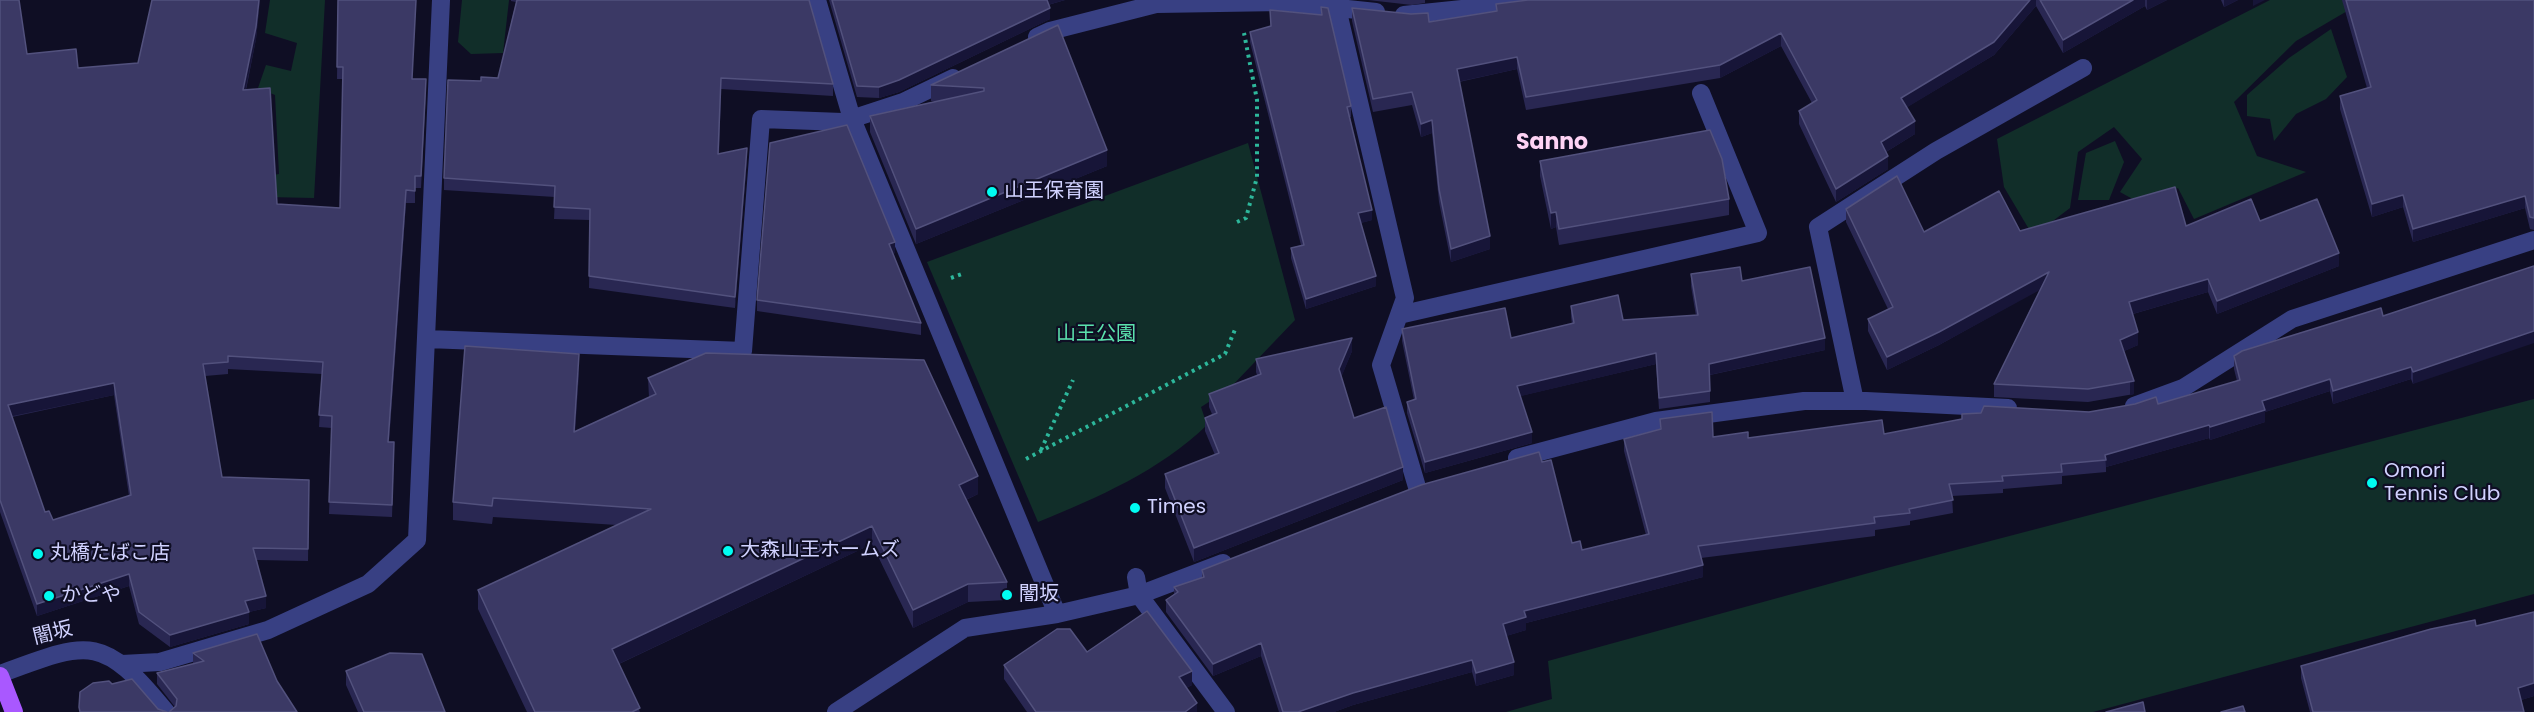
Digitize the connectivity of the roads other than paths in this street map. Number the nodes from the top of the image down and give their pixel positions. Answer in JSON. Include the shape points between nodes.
{"nodes":[{"id":1,"x":441,"y":0,"type":"edge"},
{"id":2,"x":817,"y":0,"type":"edge"},
{"id":3,"x":1548,"y":0,"type":"edge"},
{"id":4,"x":1281,"y":1,"type":"edge"},
{"id":5,"x":1336,"y":8,"type":"junction"},
{"id":6,"x":1018,"y":46,"type":"edge"},
{"id":7,"x":2083,"y":68,"type":"dead end"},
{"id":8,"x":966,"y":72,"type":"edge"},
{"id":9,"x":1701,"y":93,"type":"dead end"},
{"id":10,"x":852,"y":119,"type":"junction"},
{"id":11,"x":2534,"y":240,"type":"edge"},
{"id":12,"x":1399,"y":315,"type":"junction"},
{"id":13,"x":427,"y":339,"type":"junction"},
{"id":14,"x":1855,"y":401,"type":"junction"},
{"id":15,"x":2111,"y":409,"type":"edge"},
{"id":16,"x":2031,"y":410,"type":"edge"},
{"id":17,"x":1496,"y":464,"type":"edge"},
{"id":18,"x":1396,"y":495,"type":"edge"},
{"id":19,"x":1235,"y":559,"type":"edge"},
{"id":20,"x":1136,"y":577,"type":"dead end"},
{"id":21,"x":1139,"y":595,"type":"junction"},
{"id":22,"x":1057,"y":614,"type":"junction"},
{"id":23,"x":122,"y":664,"type":"junction"},
{"id":24,"x":0,"y":675,"type":"edge"},
{"id":25,"x":14,"y":712,"type":"edge"},
{"id":26,"x":166,"y":712,"type":"edge"},
{"id":27,"x":836,"y":712,"type":"edge"},
{"id":28,"x":1226,"y":712,"type":"edge"}],
"edges":[{"from":1,"to":13,"type":"street"},
{"from":2,"to":10,"type":"street"},
{"from":3,"to":5,"type":"street","via":[[1412,16]]},
{"from":4,"to":5,"type":"street"},
{"from":4,"to":6,"type":"street","via":[[1156,4],[1050,31]]},
{"from":5,"to":12,"type":"street","via":[[1405,298]]},
{"from":7,"to":14,"type":"street","via":[[1936,151],[1818,227]]},
{"from":8,"to":10,"type":"street","via":[[903,102]]},
{"from":9,"to":12,"type":"street","via":[[1758,233]]},
{"from":10,"to":13,"type":"street","via":[[842,123],[761,119],[743,351]]},
{"from":10,"to":22,"type":"street"},
{"from":11,"to":15,"type":"street","via":[[2292,319],[2183,388],[2133,406]]},
{"from":12,"to":18,"type":"street","via":[[1381,366],[1423,485]]},
{"from":13,"to":23,"type":"street","via":[[417,540],[368,584],[268,630],[160,662]]},
{"from":14,"to":16,"type":"street"},
{"from":14,"to":17,"type":"street","via":[[1804,401],[1656,421]]},
{"from":19,"to":21,"type":"street"},
{"from":20,"to":21,"type":"street"},
{"from":21,"to":22,"type":"street"},
{"from":21,"to":28,"type":"street"},
{"from":22,"to":27,"type":"street","via":[[965,628]]},
{"from":23,"to":24,"type":"street","name":"闇坂","via":[[82,648],[63,651]]},
{"from":23,"to":26,"type":"street","name":"闇坂"},
{"from":24,"to":25,"type":"main road"}]}
